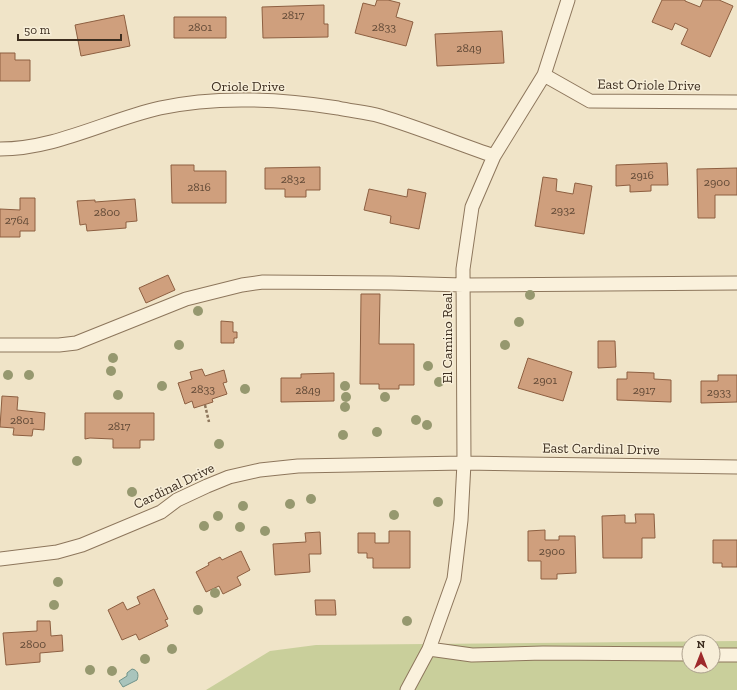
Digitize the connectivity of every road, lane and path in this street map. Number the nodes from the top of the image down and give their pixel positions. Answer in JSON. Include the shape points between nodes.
{"nodes":[{"id":1,"x":568,"y":0,"type":"edge"},
{"id":2,"x":544,"y":74,"type":"junction"},
{"id":3,"x":737,"y":102,"type":"edge"},
{"id":4,"x":0,"y":149,"type":"edge"},
{"id":5,"x":494,"y":156,"type":"junction"},
{"id":6,"x":737,"y":283,"type":"edge"},
{"id":7,"x":463,"y":285,"type":"junction"},
{"id":8,"x":0,"y":345,"type":"edge"},
{"id":9,"x":204,"y":405,"type":"dead end"},
{"id":10,"x":209,"y":422,"type":"dead end"},
{"id":11,"x":464,"y":463,"type":"junction"},
{"id":12,"x":737,"y":467,"type":"edge"},
{"id":13,"x":0,"y":560,"type":"edge"},
{"id":14,"x":429,"y":649,"type":"junction"},
{"id":15,"x":681,"y":654,"type":"edge"},
{"id":16,"x":721,"y":655,"type":"edge"},
{"id":17,"x":737,"y":655,"type":"edge"},
{"id":18,"x":407,"y":690,"type":"edge"}],
"edges":[{"from":1,"to":2,"type":"street","name":"El Camino Real"},
{"from":2,"to":3,"type":"street","name":"East Oriole Drive","via":[[590,101]]},
{"from":2,"to":5,"type":"street","name":"El Camino Real"},
{"from":4,"to":5,"type":"street","name":"Oriole Drive","via":[[47,144],[160,108],[197,102],[261,99],[378,115]]},
{"from":5,"to":7,"type":"street","name":"El Camino Real","via":[[472,207]]},
{"from":6,"to":7,"type":"street"},
{"from":7,"to":8,"type":"street","via":[[263,282],[186,299],[76,342],[59,345]]},
{"from":7,"to":11,"type":"street","name":"El Camino Real"},
{"from":9,"to":10,"type":"path"},
{"from":11,"to":12,"type":"street","name":"East Cardinal Drive"},
{"from":11,"to":13,"type":"street","name":"Cardinal Drive","via":[[298,466],[260,470],[229,477],[207,486],[177,500],[161,512],[82,545],[57,552]]},
{"from":11,"to":14,"type":"street","name":"El Camino Real","via":[[454,579]]},
{"from":14,"to":15,"type":"street","via":[[472,655]]},
{"from":14,"to":18,"type":"street","name":"El Camino Real"},
{"from":16,"to":17,"type":"street"}]}
